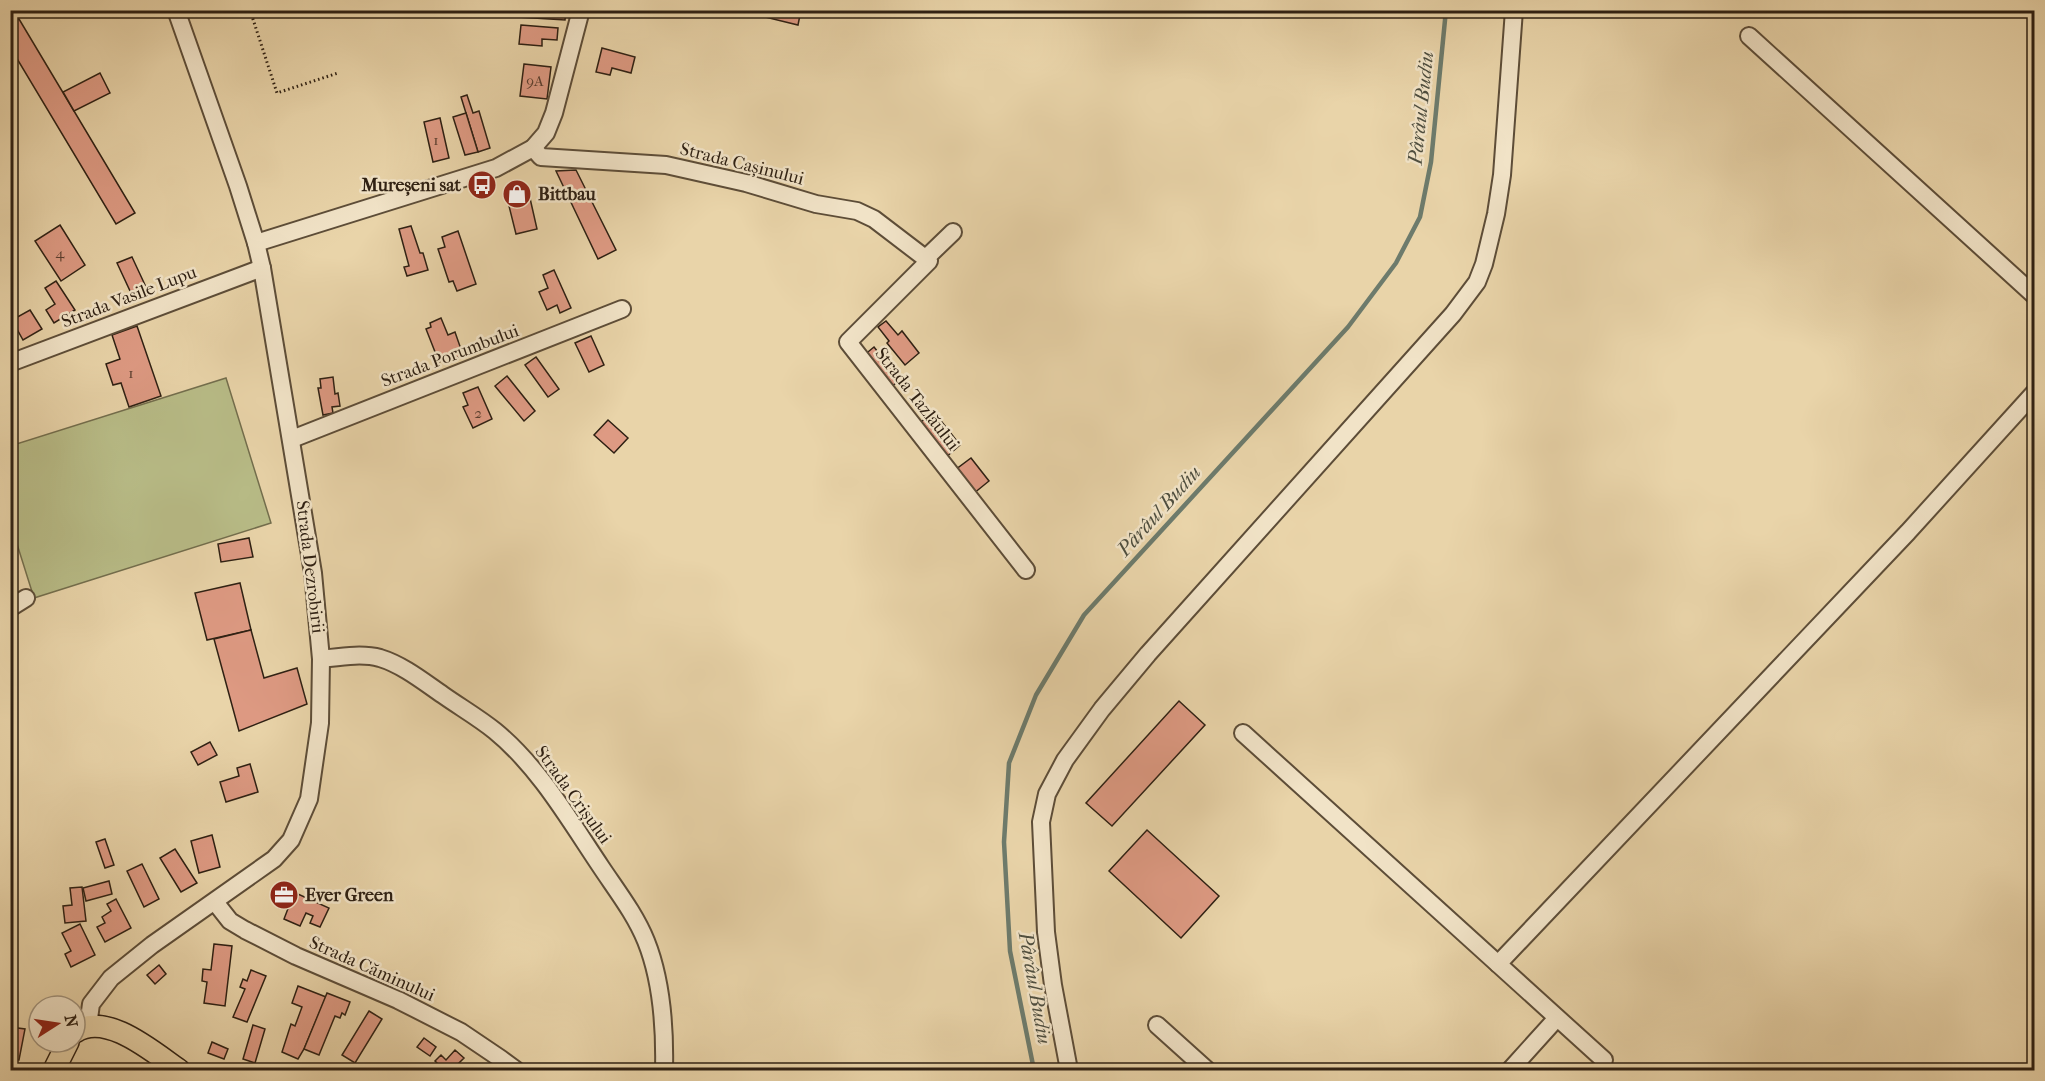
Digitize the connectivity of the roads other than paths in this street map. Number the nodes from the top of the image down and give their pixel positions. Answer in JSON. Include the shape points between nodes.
{"nodes":[{"id":1,"x":176,"y":10,"type":"edge"},
{"id":2,"x":581,"y":10,"type":"edge"},
{"id":3,"x":1514,"y":10,"type":"edge"},
{"id":4,"x":1749,"y":36,"type":"dead end"},
{"id":5,"x":533,"y":148,"type":"junction"},
{"id":6,"x":953,"y":232,"type":"dead end"},
{"id":7,"x":256,"y":243,"type":"junction"},
{"id":8,"x":927,"y":260,"type":"junction"},
{"id":9,"x":262,"y":268,"type":"junction"},
{"id":10,"x":2034,"y":295,"type":"edge"},
{"id":11,"x":622,"y":309,"type":"dead end"},
{"id":12,"x":10,"y":363,"type":"edge"},
{"id":13,"x":2034,"y":393,"type":"edge"},
{"id":14,"x":292,"y":439,"type":"junction"},
{"id":15,"x":1026,"y":570,"type":"dead end"},
{"id":16,"x":27,"y":598,"type":"dead end"},
{"id":17,"x":10,"y":608,"type":"edge"},
{"id":18,"x":321,"y":660,"type":"junction"},
{"id":19,"x":1243,"y":733,"type":"dead end"},
{"id":20,"x":215,"y":902,"type":"junction"},
{"id":21,"x":1498,"y":964,"type":"junction"},
{"id":22,"x":87,"y":1015,"type":"edge"},
{"id":23,"x":1557,"y":1018,"type":"junction"},
{"id":24,"x":1157,"y":1025,"type":"dead end"},
{"id":25,"x":87,"y":1028,"type":"edge"},
{"id":26,"x":62,"y":1054,"type":"edge"},
{"id":27,"x":1604,"y":1060,"type":"dead end"},
{"id":28,"x":54,"y":1071,"type":"edge"},
{"id":29,"x":179,"y":1071,"type":"edge"},
{"id":30,"x":516,"y":1071,"type":"edge"},
{"id":31,"x":664,"y":1071,"type":"edge"},
{"id":32,"x":1069,"y":1071,"type":"edge"},
{"id":33,"x":1207,"y":1071,"type":"edge"},
{"id":34,"x":1510,"y":1071,"type":"edge"}],
"edges":[{"from":1,"to":7,"type":"street","name":"Strada Dezrobirii"},
{"from":2,"to":5,"type":"street","via":[[554,113],[546,133]]},
{"from":3,"to":32,"type":"street","via":[[1502,175],[1488,251],[1477,282],[1453,314],[1102,709],[1065,760],[1047,794],[1041,822],[1046,932]]},
{"from":4,"to":10,"type":"street"},
{"from":5,"to":7,"type":"street","via":[[496,168]]},
{"from":5,"to":8,"type":"street","name":"Strada Cașinului","via":[[541,157],[666,165],[857,212],[874,219]]},
{"from":6,"to":8,"type":"street"},
{"from":7,"to":9,"type":"street","name":"Strada Dezrobirii"},
{"from":8,"to":15,"type":"street","name":"Strada Tazlăului","via":[[848,342]]},
{"from":9,"to":12,"type":"street","name":"Strada Vasile Lupu"},
{"from":9,"to":14,"type":"street","name":"Strada Dezrobirii"},
{"from":11,"to":14,"type":"street","name":"Strada Porumbului"},
{"from":13,"to":21,"type":"street","via":[[1900,541]]},
{"from":14,"to":18,"type":"street","name":"Strada Dezrobirii","via":[[314,577]]},
{"from":16,"to":17,"type":"street"},
{"from":18,"to":20,"type":"street","name":"Strada Dezrobirii","via":[[320,723],[309,799],[301,821],[274,859]]},
{"from":18,"to":31,"type":"street","name":"Strada Crișului","via":[[378,658],[393,663],[495,731],[520,755],[588,848],[646,940],[665,1033]]},
{"from":19,"to":21,"type":"street"},
{"from":20,"to":22,"type":"street","name":"Strada Dezrobirii","via":[[111,978]]},
{"from":20,"to":30,"type":"street","name":"Strada Căminului","via":[[230,921],[245,930],[461,1032]]},
{"from":21,"to":23,"type":"street"},
{"from":23,"to":27,"type":"street"},
{"from":23,"to":34,"type":"street"},
{"from":24,"to":33,"type":"street"},
{"from":25,"to":29,"type":"main road","via":[[104,1026],[117,1030]]},
{"from":26,"to":28,"type":"main road"}]}
